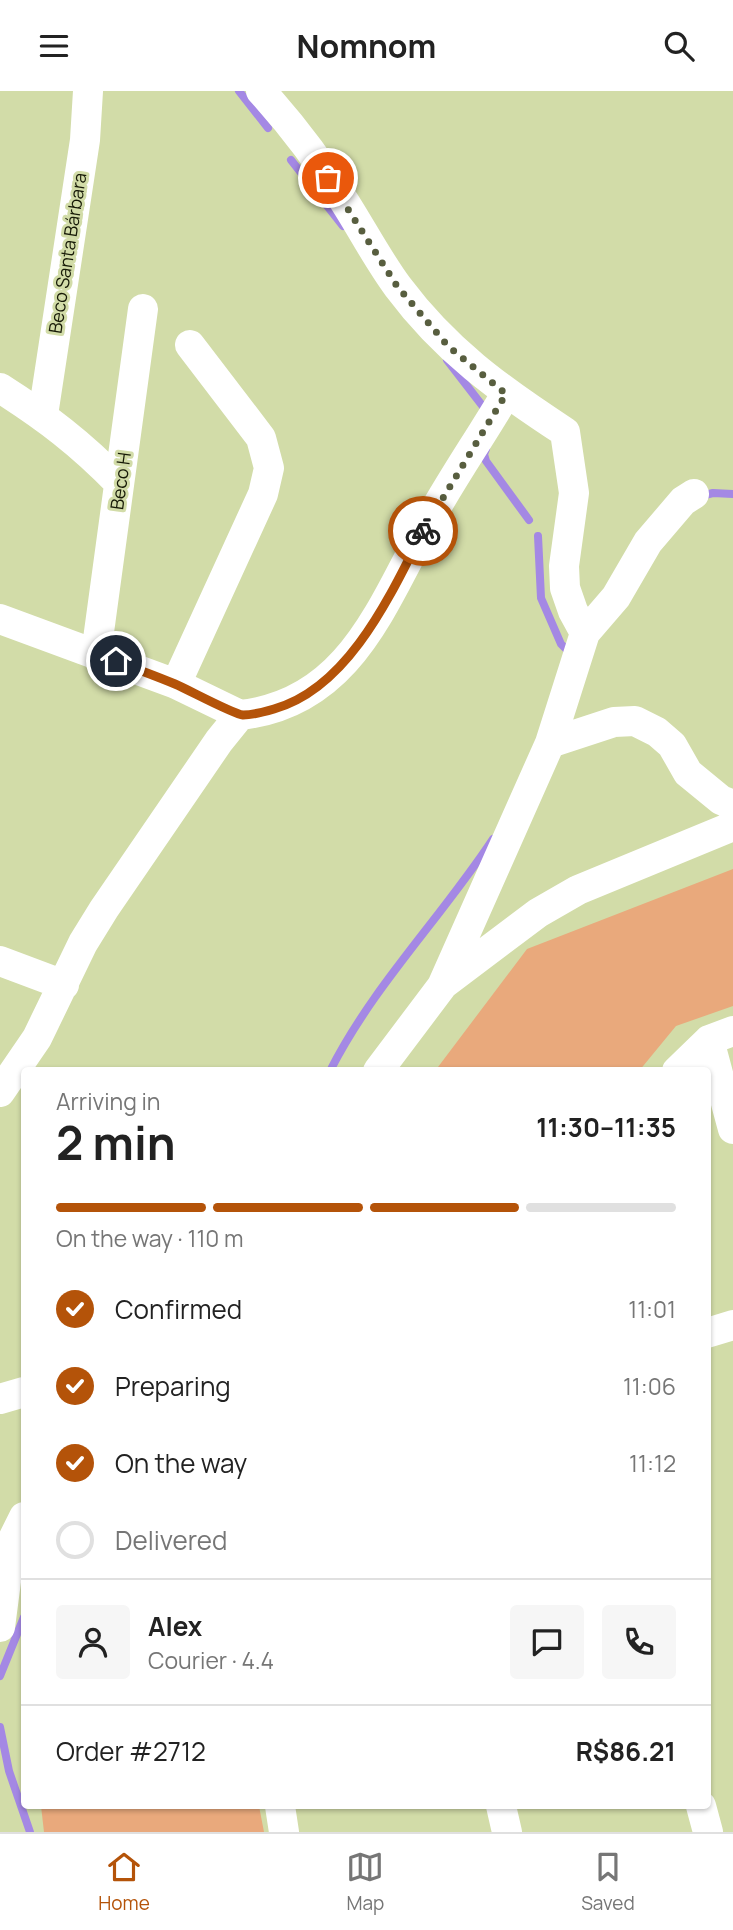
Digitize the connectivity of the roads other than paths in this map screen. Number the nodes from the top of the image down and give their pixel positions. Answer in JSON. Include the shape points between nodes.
{"nodes":[{"id":1,"x":88,"y":91,"type":"edge"},
{"id":2,"x":261,"y":91,"type":"edge"},
{"id":3,"x":143,"y":309,"type":"dead end"},
{"id":4,"x":190,"y":345,"type":"dead end"},
{"id":5,"x":0,"y":387,"type":"edge"},
{"id":6,"x":506,"y":394,"type":"junction"},
{"id":7,"x":43,"y":415,"type":"junction"},
{"id":8,"x":119,"y":483,"type":"junction"},
{"id":9,"x":694,"y":494,"type":"dead end"},
{"id":10,"x":0,"y":619,"type":"edge"},
{"id":11,"x":585,"y":633,"type":"junction"},
{"id":12,"x":96,"y":654,"type":"junction"},
{"id":13,"x":176,"y":684,"type":"junction"},
{"id":14,"x":240,"y":715,"type":"junction"},
{"id":15,"x":550,"y":743,"type":"junction"},
{"id":16,"x":733,"y":805,"type":"edge"},
{"id":17,"x":733,"y":826,"type":"edge"},
{"id":18,"x":0,"y":961,"type":"edge"},
{"id":19,"x":64,"y":985,"type":"junction"},
{"id":20,"x":442,"y":986,"type":"junction"},
{"id":21,"x":721,"y":1036,"type":"edge"},
{"id":22,"x":381,"y":1067,"type":"edge"},
{"id":23,"x":682,"y":1067,"type":"edge"},
{"id":24,"x":0,"y":1092,"type":"edge"},
{"id":25,"x":733,"y":1129,"type":"edge"},
{"id":26,"x":733,"y":1325,"type":"edge"},
{"id":27,"x":711,"y":1332,"type":"edge"},
{"id":28,"x":21,"y":1393,"type":"edge"},
{"id":29,"x":0,"y":1399,"type":"edge"},
{"id":30,"x":21,"y":1523,"type":"edge"},
{"id":31,"x":0,"y":1627,"type":"edge"},
{"id":32,"x":280,"y":1809,"type":"edge"},
{"id":33,"x":502,"y":1809,"type":"edge"},
{"id":34,"x":702,"y":1809,"type":"edge"},
{"id":35,"x":284,"y":1832,"type":"edge"},
{"id":36,"x":507,"y":1832,"type":"edge"},
{"id":37,"x":708,"y":1832,"type":"edge"}],
"edges":[{"from":1,"to":7,"type":"street","name":"Beco Santa Bárbara","via":[[85,140]]},
{"from":2,"to":6,"type":"street","via":[[343,198],[397,286],[448,346]]},
{"from":3,"to":8,"type":"street","name":"Beco H"},
{"from":4,"to":13,"type":"street","via":[[261,438],[269,468],[263,494]]},
{"from":5,"to":7,"type":"street"},
{"from":6,"to":11,"type":"street","via":[[565,432],[574,493],[565,588]]},
{"from":6,"to":14,"type":"street","via":[[378,615],[346,661],[286,706]]},
{"from":7,"to":8,"type":"street","via":[[83,446]]},
{"from":8,"to":12,"type":"street","name":"Beco H"},
{"from":9,"to":11,"type":"street","via":[[648,542],[616,597]]},
{"from":10,"to":12,"type":"street"},
{"from":11,"to":15,"type":"street"},
{"from":12,"to":13,"type":"street"},
{"from":13,"to":14,"type":"street"},
{"from":14,"to":19,"type":"street","via":[[104,909]]},
{"from":15,"to":16,"type":"street","via":[[614,722],[635,721],[657,732],[672,745],[688,772]]},
{"from":15,"to":20,"type":"street"},
{"from":17,"to":20,"type":"street","via":[[578,890],[538,913]]},
{"from":18,"to":19,"type":"street"},
{"from":19,"to":24,"type":"street","via":[[37,1038]]},
{"from":20,"to":22,"type":"street"},
{"from":21,"to":23,"type":"street"},
{"from":21,"to":25,"type":"street"},
{"from":26,"to":27,"type":"street"},
{"from":28,"to":29,"type":"street"},
{"from":30,"to":31,"type":"street","via":[[11,1543]]},
{"from":32,"to":35,"type":"street"},
{"from":33,"to":36,"type":"street"},
{"from":34,"to":37,"type":"street"}]}
